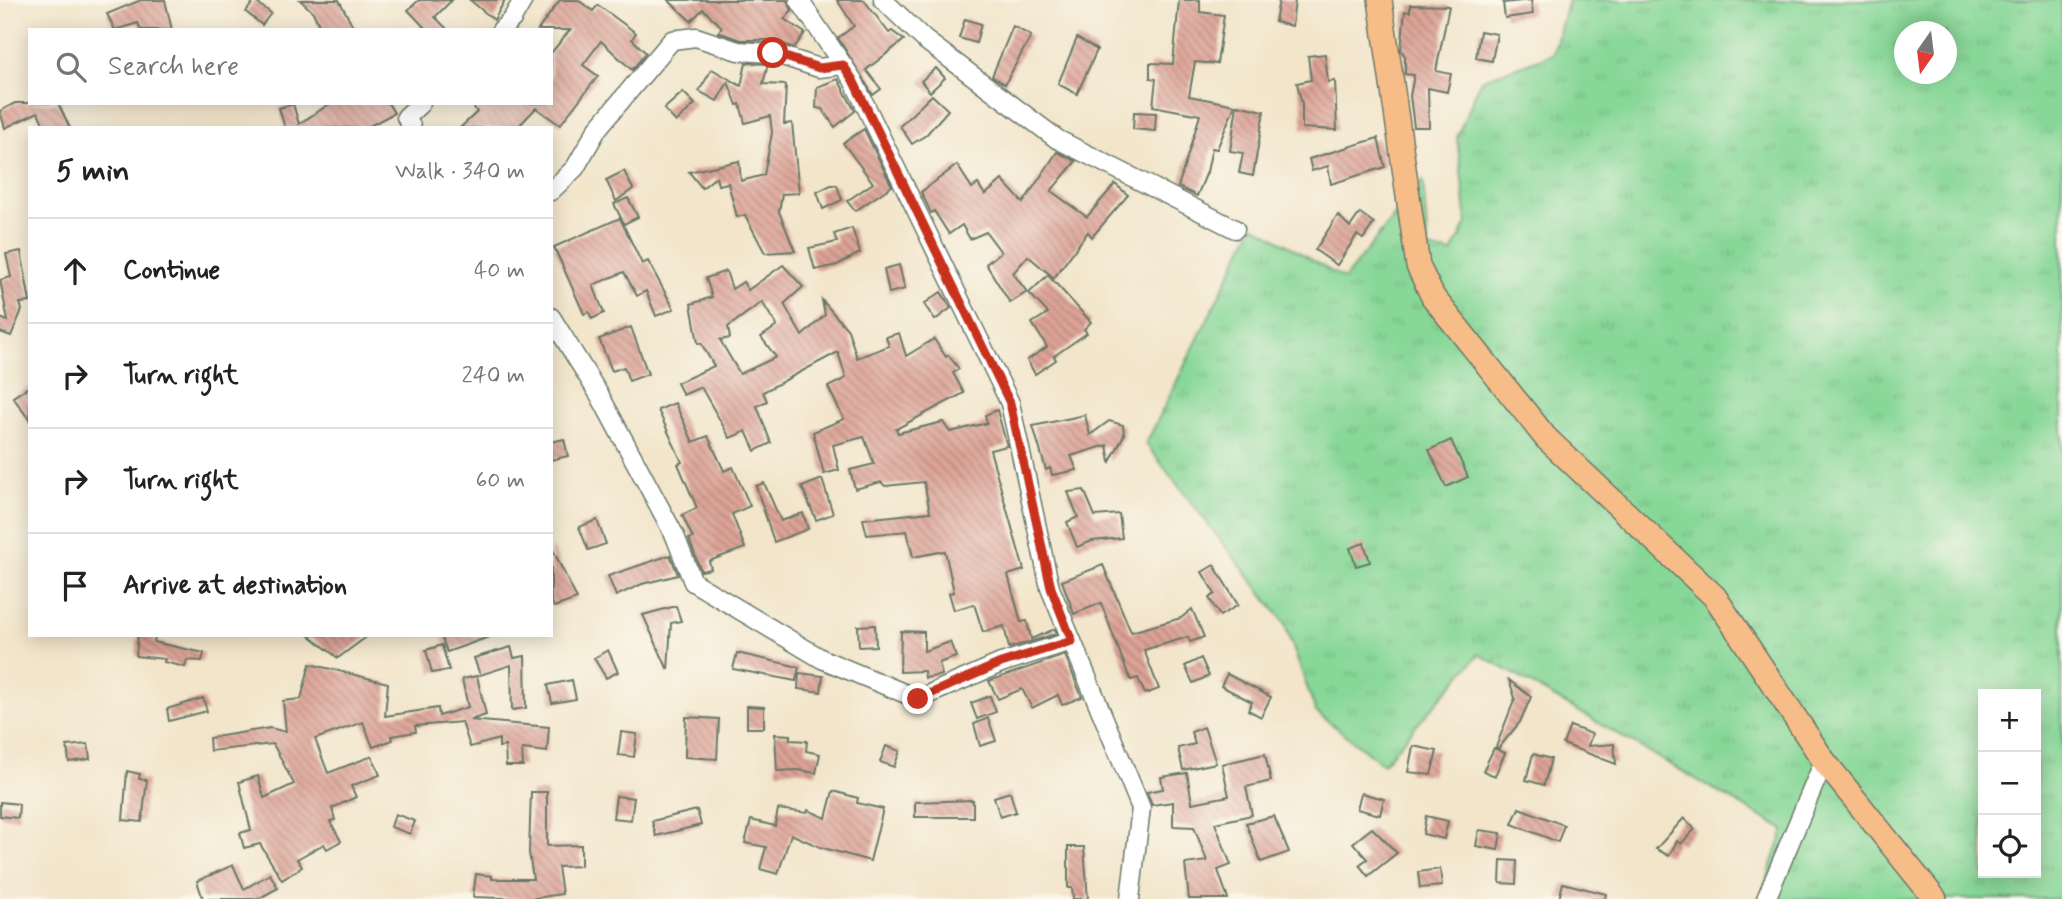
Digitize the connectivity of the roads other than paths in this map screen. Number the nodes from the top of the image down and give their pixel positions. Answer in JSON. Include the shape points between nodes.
{"nodes":[{"id":1,"x":523,"y":0,"type":"edge"},
{"id":2,"x":799,"y":0,"type":"edge"},
{"id":3,"x":883,"y":0,"type":"edge"},
{"id":4,"x":1380,"y":0,"type":"edge"},
{"id":5,"x":503,"y":28,"type":"edge"},
{"id":6,"x":843,"y":65,"type":"junction"},
{"id":7,"x":419,"y":105,"type":"edge"},
{"id":8,"x":411,"y":126,"type":"edge"},
{"id":9,"x":553,"y":189,"type":"edge"},
{"id":10,"x":1235,"y":229,"type":"dead end"},
{"id":11,"x":553,"y":320,"type":"edge"},
{"id":12,"x":1072,"y":641,"type":"junction"},
{"id":13,"x":1824,"y":761,"type":"junction"},
{"id":14,"x":1130,"y":899,"type":"edge"},
{"id":15,"x":1766,"y":899,"type":"edge"},
{"id":16,"x":1935,"y":899,"type":"edge"}],
"edges":[{"from":1,"to":5,"type":"street"},
{"from":2,"to":6,"type":"street"},
{"from":3,"to":10,"type":"street","via":[[925,40],[1057,139]]},
{"from":4,"to":13,"type":"main road","via":[[1418,266],[1433,297],[1546,438],[1716,597]]},
{"from":6,"to":9,"type":"street","via":[[819,68],[696,37],[672,40]]},
{"from":6,"to":12,"type":"street","via":[[1010,403],[1051,588]]},
{"from":7,"to":8,"type":"street","via":[[406,117]]},
{"from":11,"to":12,"type":"street","via":[[600,396],[675,536],[693,582],[821,659],[918,699],[1001,663]]},
{"from":12,"to":14,"type":"street","via":[[1141,808]]},
{"from":13,"to":15,"type":"street"},
{"from":13,"to":16,"type":"main road"}]}
